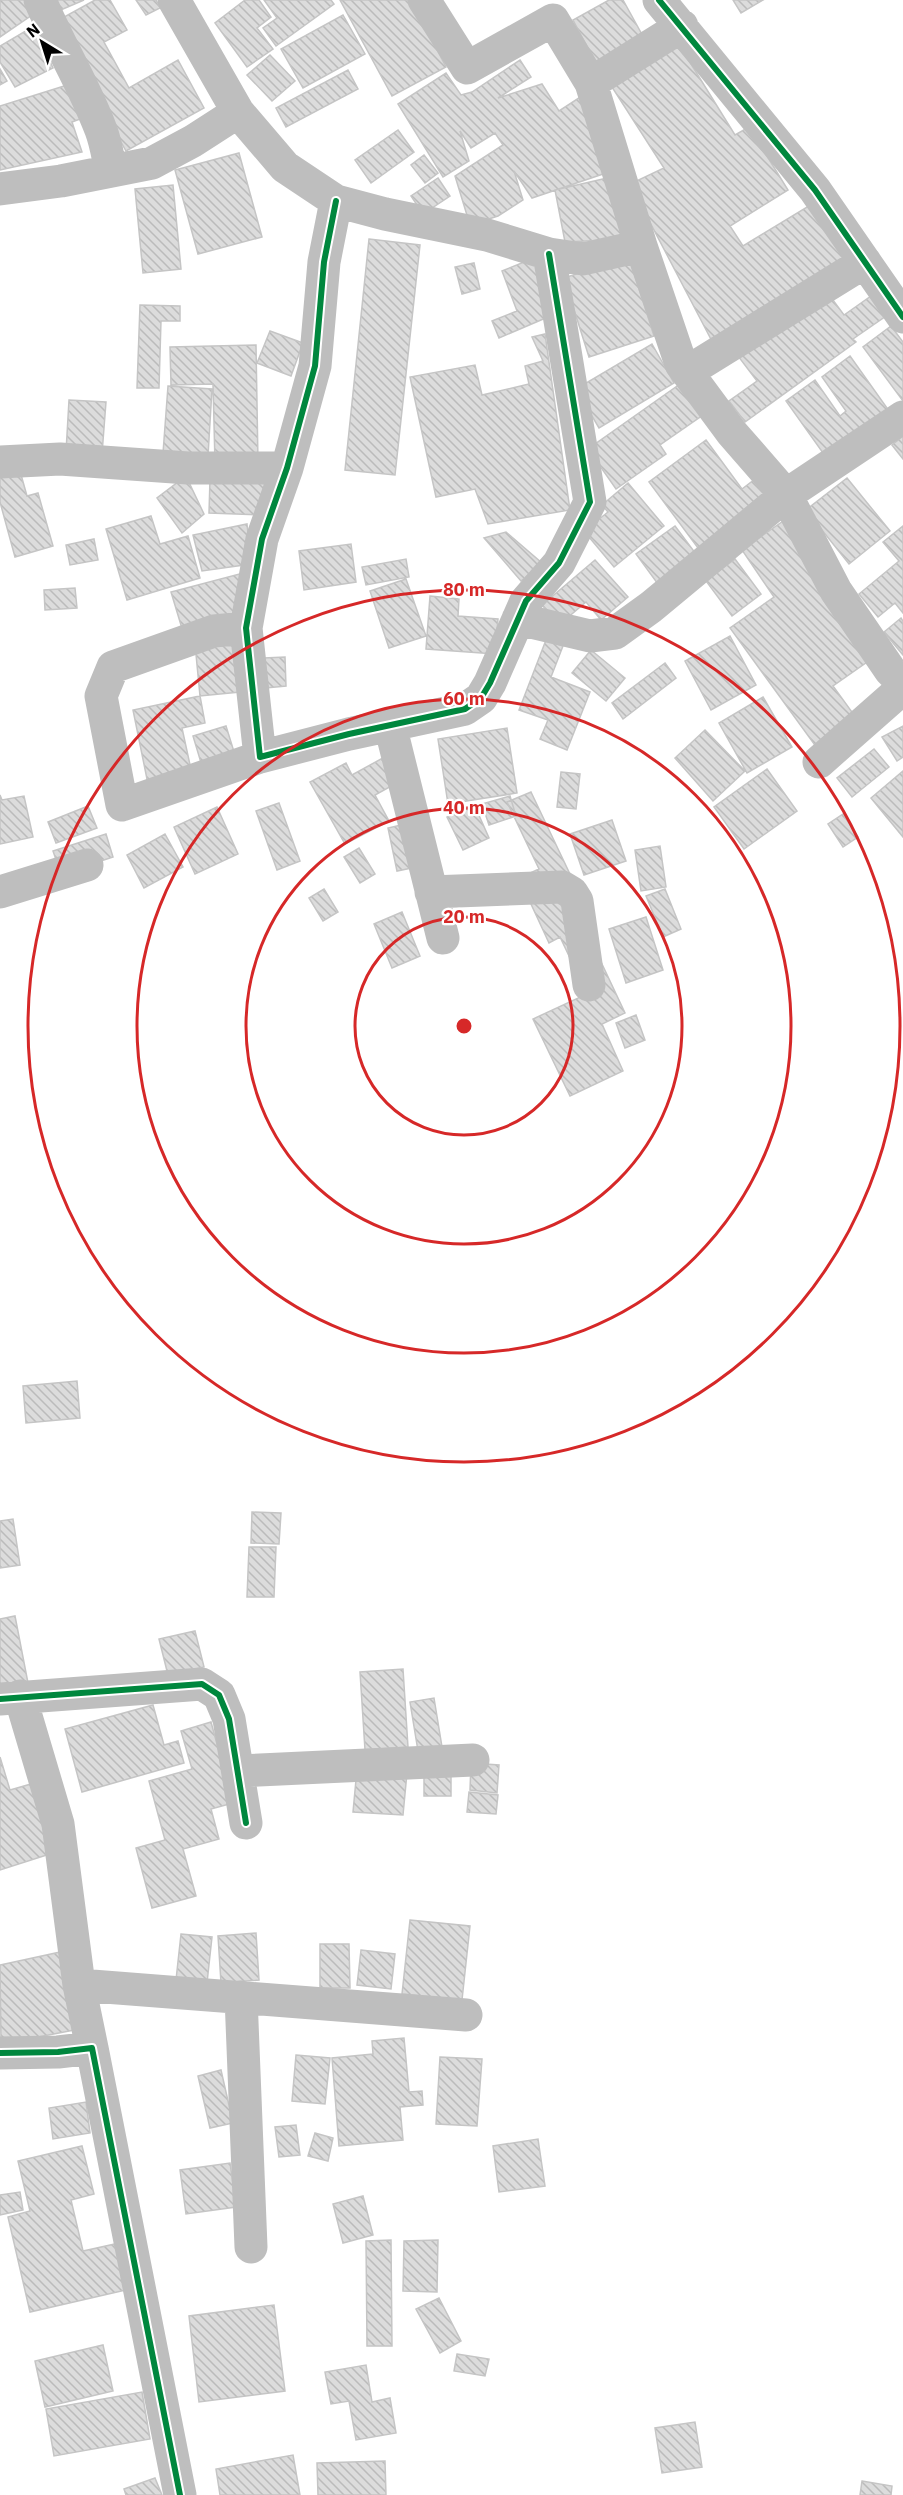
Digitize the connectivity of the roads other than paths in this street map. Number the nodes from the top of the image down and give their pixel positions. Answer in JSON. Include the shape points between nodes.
{"nodes":[{"id":1,"x":40,"y":0,"type":"edge"},
{"id":2,"x":174,"y":0,"type":"edge"},
{"id":3,"x":424,"y":0,"type":"edge"},
{"id":4,"x":659,"y":0,"type":"edge"},
{"id":5,"x":682,"y":26,"type":"junction"},
{"id":6,"x":591,"y":83,"type":"junction"},
{"id":7,"x":238,"y":112,"type":"junction"},
{"id":8,"x":111,"y":171,"type":"junction"},
{"id":9,"x":0,"y":189,"type":"edge"},
{"id":10,"x":336,"y":201,"type":"junction"},
{"id":11,"x":641,"y":246,"type":"junction"},
{"id":12,"x":549,"y":254,"type":"junction"},
{"id":13,"x":864,"y":262,"type":"junction"},
{"id":14,"x":903,"y":317,"type":"edge"},
{"id":15,"x":687,"y":372,"type":"junction"},
{"id":16,"x":903,"y":417,"type":"edge"},
{"id":17,"x":0,"y":462,"type":"edge"},
{"id":18,"x":287,"y":468,"type":"junction"},
{"id":19,"x":786,"y":495,"type":"junction"},
{"id":20,"x":518,"y":620,"type":"junction"},
{"id":21,"x":246,"y":628,"type":"junction"},
{"id":22,"x":903,"y":685,"type":"edge"},
{"id":23,"x":390,"y":725,"type":"junction"},
{"id":24,"x":260,"y":757,"type":"junction"},
{"id":25,"x":819,"y":762,"type":"dead end"},
{"id":26,"x":87,"y":865,"type":"dead end"},
{"id":27,"x":0,"y":892,"type":"edge"},
{"id":28,"x":431,"y":892,"type":"junction"},
{"id":29,"x":443,"y":938,"type":"dead end"},
{"id":30,"x":589,"y":985,"type":"dead end"},
{"id":31,"x":10,"y":1697,"type":"edge"},
{"id":32,"x":473,"y":1760,"type":"dead end"},
{"id":33,"x":238,"y":1771,"type":"junction"},
{"id":34,"x":246,"y":1823,"type":"dead end"},
{"id":35,"x":79,"y":1985,"type":"junction"},
{"id":36,"x":241,"y":1997,"type":"junction"},
{"id":37,"x":466,"y":2015,"type":"dead end"},
{"id":38,"x":92,"y":2048,"type":"junction"},
{"id":39,"x":0,"y":2053,"type":"edge"},
{"id":40,"x":251,"y":2247,"type":"dead end"},
{"id":41,"x":180,"y":2495,"type":"edge"}],
"edges":[{"from":1,"to":8,"type":"street","via":[[91,105]]},
{"from":2,"to":7,"type":"street"},
{"from":3,"to":6,"type":"street","via":[[466,68],[553,20]]},
{"from":4,"to":5,"type":"street"},
{"from":5,"to":6,"type":"street"},
{"from":5,"to":13,"type":"street","via":[[815,190]]},
{"from":6,"to":11,"type":"street"},
{"from":7,"to":8,"type":"street","via":[[152,163]]},
{"from":7,"to":10,"type":"street","via":[[285,167]]},
{"from":8,"to":9,"type":"street"},
{"from":10,"to":12,"type":"street"},
{"from":10,"to":18,"type":"street","via":[[324,262],[315,366]]},
{"from":11,"to":12,"type":"street","via":[[583,259]]},
{"from":11,"to":15,"type":"street"},
{"from":12,"to":20,"type":"street","via":[[590,502],[559,563],[526,601]]},
{"from":13,"to":14,"type":"street"},
{"from":13,"to":15,"type":"street"},
{"from":15,"to":19,"type":"street","via":[[732,433]]},
{"from":16,"to":19,"type":"street"},
{"from":17,"to":18,"type":"street","via":[[60,459],[188,468]]},
{"from":18,"to":21,"type":"street","via":[[262,539]]},
{"from":19,"to":20,"type":"street","via":[[615,633],[590,636]]},
{"from":19,"to":22,"type":"street","via":[[836,591]]},
{"from":20,"to":23,"type":"street","via":[[481,698],[465,709]]},
{"from":21,"to":24,"type":"street"},
{"from":21,"to":24,"type":"street","via":[[214,631],[113,667],[101,696],[122,804]]},
{"from":22,"to":25,"type":"street"},
{"from":23,"to":24,"type":"street"},
{"from":23,"to":28,"type":"street"},
{"from":26,"to":27,"type":"street"},
{"from":28,"to":29,"type":"street"},
{"from":28,"to":30,"type":"street","via":[[562,887],[577,901]]},
{"from":31,"to":33,"type":"street","via":[[202,1684],[219,1695],[229,1719]]},
{"from":31,"to":35,"type":"street","via":[[58,1824]]},
{"from":32,"to":33,"type":"street"},
{"from":33,"to":34,"type":"street"},
{"from":35,"to":36,"type":"street"},
{"from":35,"to":38,"type":"street"},
{"from":36,"to":37,"type":"street"},
{"from":36,"to":40,"type":"street"},
{"from":38,"to":39,"type":"street"},
{"from":38,"to":41,"type":"street"}]}
